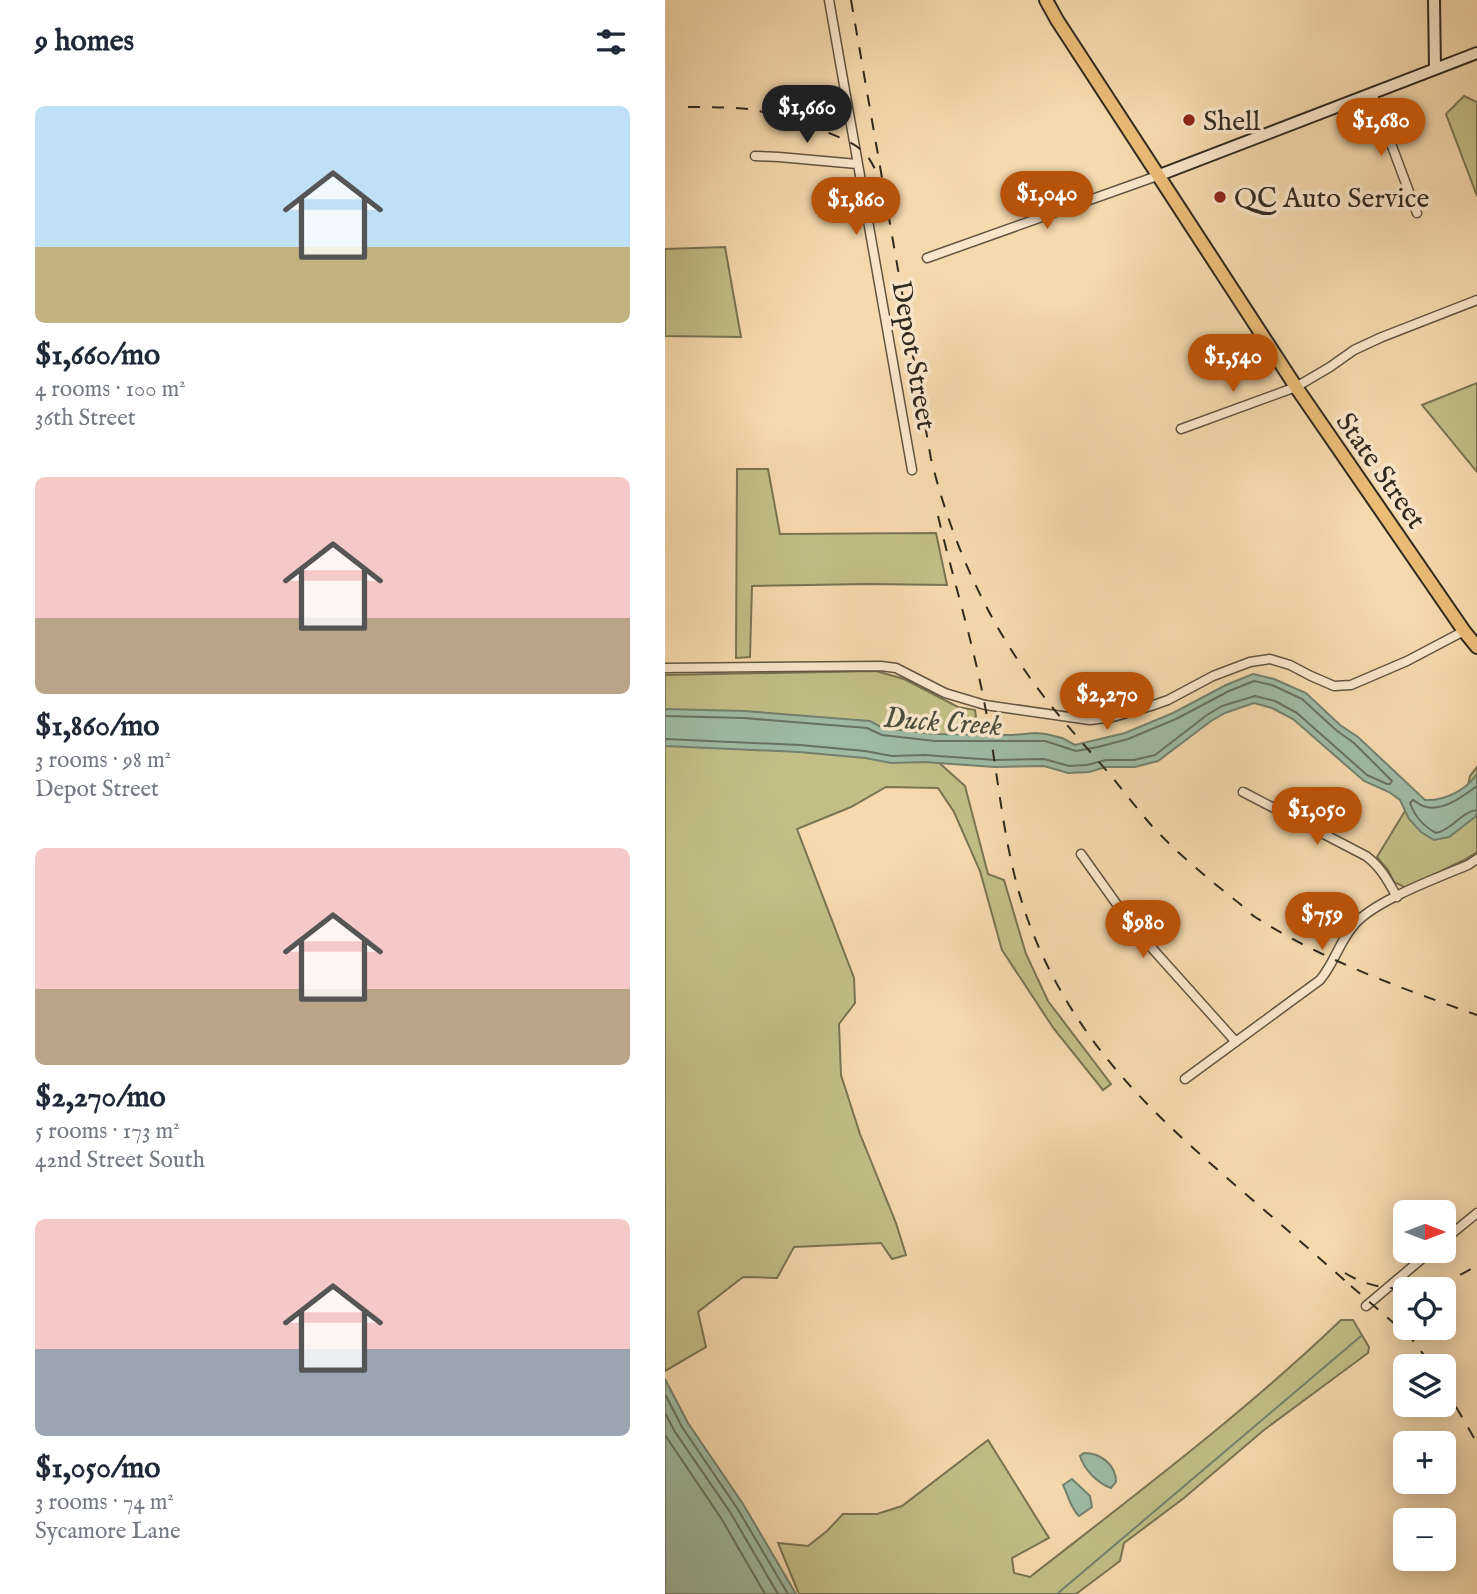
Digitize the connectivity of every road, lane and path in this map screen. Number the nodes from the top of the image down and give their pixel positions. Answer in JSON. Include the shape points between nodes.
{"nodes":[{"id":1,"x":829,"y":0,"type":"edge"},
{"id":2,"x":1046,"y":0,"type":"edge"},
{"id":3,"x":1434,"y":0,"type":"edge"},
{"id":4,"x":1477,"y":53,"type":"edge"},
{"id":5,"x":1435,"y":69,"type":"junction"},
{"id":6,"x":1372,"y":93,"type":"junction"},
{"id":7,"x":755,"y":156,"type":"dead end"},
{"id":8,"x":857,"y":164,"type":"junction"},
{"id":9,"x":1157,"y":176,"type":"junction"},
{"id":10,"x":1417,"y":213,"type":"dead end"},
{"id":11,"x":927,"y":258,"type":"dead end"},
{"id":12,"x":1477,"y":300,"type":"edge"},
{"id":13,"x":1296,"y":387,"type":"junction"},
{"id":14,"x":1181,"y":429,"type":"dead end"},
{"id":15,"x":912,"y":470,"type":"dead end"},
{"id":16,"x":1464,"y":631,"type":"junction"},
{"id":17,"x":1477,"y":647,"type":"edge"},
{"id":18,"x":665,"y":668,"type":"edge"},
{"id":19,"x":1243,"y":792,"type":"dead end"},
{"id":20,"x":1081,"y":854,"type":"dead end"},
{"id":21,"x":1477,"y":859,"type":"edge"},
{"id":22,"x":1397,"y":897,"type":"junction"},
{"id":23,"x":1236,"y":1042,"type":"junction"},
{"id":24,"x":1185,"y":1079,"type":"dead end"},
{"id":25,"x":1477,"y":1213,"type":"edge"},
{"id":26,"x":1456,"y":1230,"type":"edge"},
{"id":27,"x":1415,"y":1264,"type":"edge"},
{"id":28,"x":1366,"y":1306,"type":"dead end"}],
"edges":[{"from":1,"to":8,"type":"street","name":"Depot Street"},
{"from":2,"to":9,"type":"main road","name":"State Street"},
{"from":3,"to":5,"type":"main road"},
{"from":4,"to":5,"type":"main road"},
{"from":5,"to":6,"type":"main road"},
{"from":6,"to":9,"type":"main road"},
{"from":6,"to":10,"type":"street"},
{"from":7,"to":8,"type":"street"},
{"from":8,"to":15,"type":"street","name":"Depot Street"},
{"from":9,"to":11,"type":"street"},
{"from":9,"to":13,"type":"main road","name":"State Street"},
{"from":12,"to":13,"type":"street","via":[[1354,350]]},
{"from":13,"to":14,"type":"street"},
{"from":13,"to":16,"type":"main road","name":"State Street"},
{"from":16,"to":17,"type":"main road","name":"State Street"},
{"from":16,"to":18,"type":"street","via":[[1351,685],[1334,686],[1270,659],[1213,676],[1151,706],[1090,720],[985,705],[881,666]]},
{"from":19,"to":22,"type":"street","via":[[1366,856]]},
{"from":20,"to":23,"type":"street","via":[[1132,927]]},
{"from":21,"to":22,"type":"street"},
{"from":22,"to":23,"type":"street","via":[[1353,925],[1319,980]]},
{"from":23,"to":24,"type":"street"},
{"from":25,"to":26,"type":"street"},
{"from":27,"to":28,"type":"street"}]}
